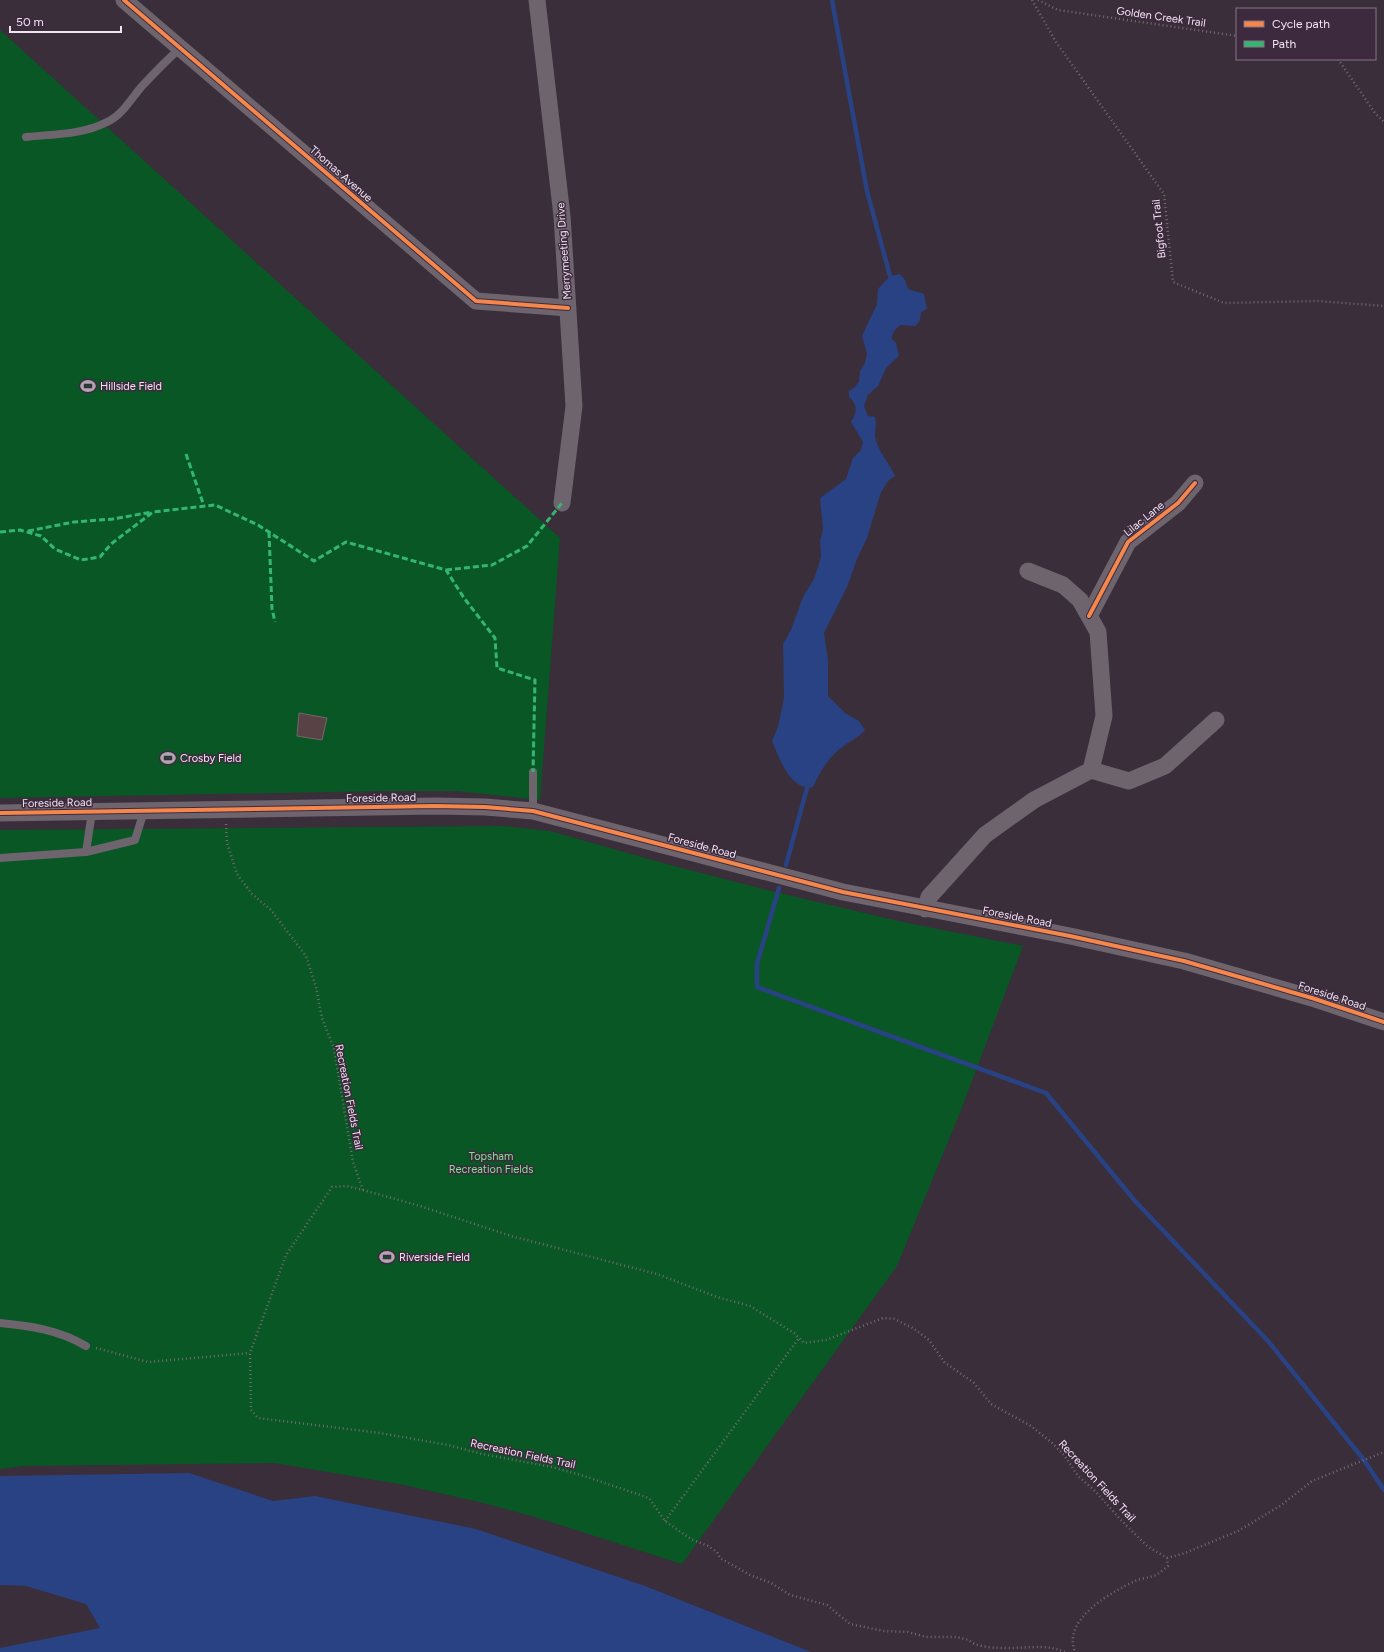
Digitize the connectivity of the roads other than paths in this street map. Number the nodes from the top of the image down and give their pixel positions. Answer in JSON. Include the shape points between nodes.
{"nodes":[{"id":1,"x":124,"y":0,"type":"edge"},
{"id":2,"x":537,"y":0,"type":"edge"},
{"id":3,"x":180,"y":48,"type":"junction"},
{"id":4,"x":26,"y":137,"type":"dead end"},
{"id":5,"x":568,"y":308,"type":"junction"},
{"id":6,"x":1195,"y":483,"type":"dead end"},
{"id":7,"x":562,"y":503,"type":"dead end"},
{"id":8,"x":1028,"y":571,"type":"dead end"},
{"id":9,"x":1089,"y":616,"type":"junction"},
{"id":10,"x":1216,"y":720,"type":"dead end"},
{"id":11,"x":1091,"y":770,"type":"junction"},
{"id":12,"x":533,"y":772,"type":"dead end"},
{"id":13,"x":144,"y":811,"type":"junction"},
{"id":14,"x":533,"y":811,"type":"junction"},
{"id":15,"x":92,"y":812,"type":"junction"},
{"id":16,"x":0,"y":813,"type":"edge"},
{"id":17,"x":86,"y":852,"type":"junction"},
{"id":18,"x":0,"y":858,"type":"edge"},
{"id":19,"x":925,"y":909,"type":"junction"},
{"id":20,"x":1384,"y":1022,"type":"edge"},
{"id":21,"x":0,"y":1323,"type":"edge"},
{"id":22,"x":86,"y":1346,"type":"road end"}],
"edges":[{"from":1,"to":3,"type":"street","name":"Thomas Avenue"},
{"from":2,"to":5,"type":"street","name":"Merrymeeting Drive","via":[[562,216]]},
{"from":3,"to":4,"type":"lane","via":[[108,122],[66,134]]},
{"from":3,"to":5,"type":"street","name":"Thomas Avenue","via":[[476,302]]},
{"from":5,"to":7,"type":"street","name":"Merrymeeting Drive","via":[[574,406]]},
{"from":6,"to":9,"type":"street","name":"Lilac Lane","via":[[1178,503],[1128,542]]},
{"from":8,"to":9,"type":"street","via":[[1064,585],[1080,600]]},
{"from":9,"to":11,"type":"street","via":[[1098,632],[1104,716]]},
{"from":10,"to":11,"type":"street","via":[[1165,766],[1129,781]]},
{"from":11,"to":19,"type":"street","via":[[1034,800],[985,835],[929,897]]},
{"from":12,"to":14,"type":"lane"},
{"from":13,"to":14,"type":"street","name":"Foreside Road","via":[[435,806]]},
{"from":13,"to":15,"type":"street","name":"Foreside Road"},
{"from":13,"to":17,"type":"lane","via":[[135,840]]},
{"from":14,"to":19,"type":"street","name":"Foreside Road","via":[[836,890]]},
{"from":15,"to":16,"type":"street","name":"Foreside Road"},
{"from":15,"to":17,"type":"lane"},
{"from":17,"to":18,"type":"lane"},
{"from":19,"to":20,"type":"street","name":"Foreside Road","via":[[1184,961]]},
{"from":21,"to":22,"type":"lane","via":[[40,1328],[71,1337]]}]}
